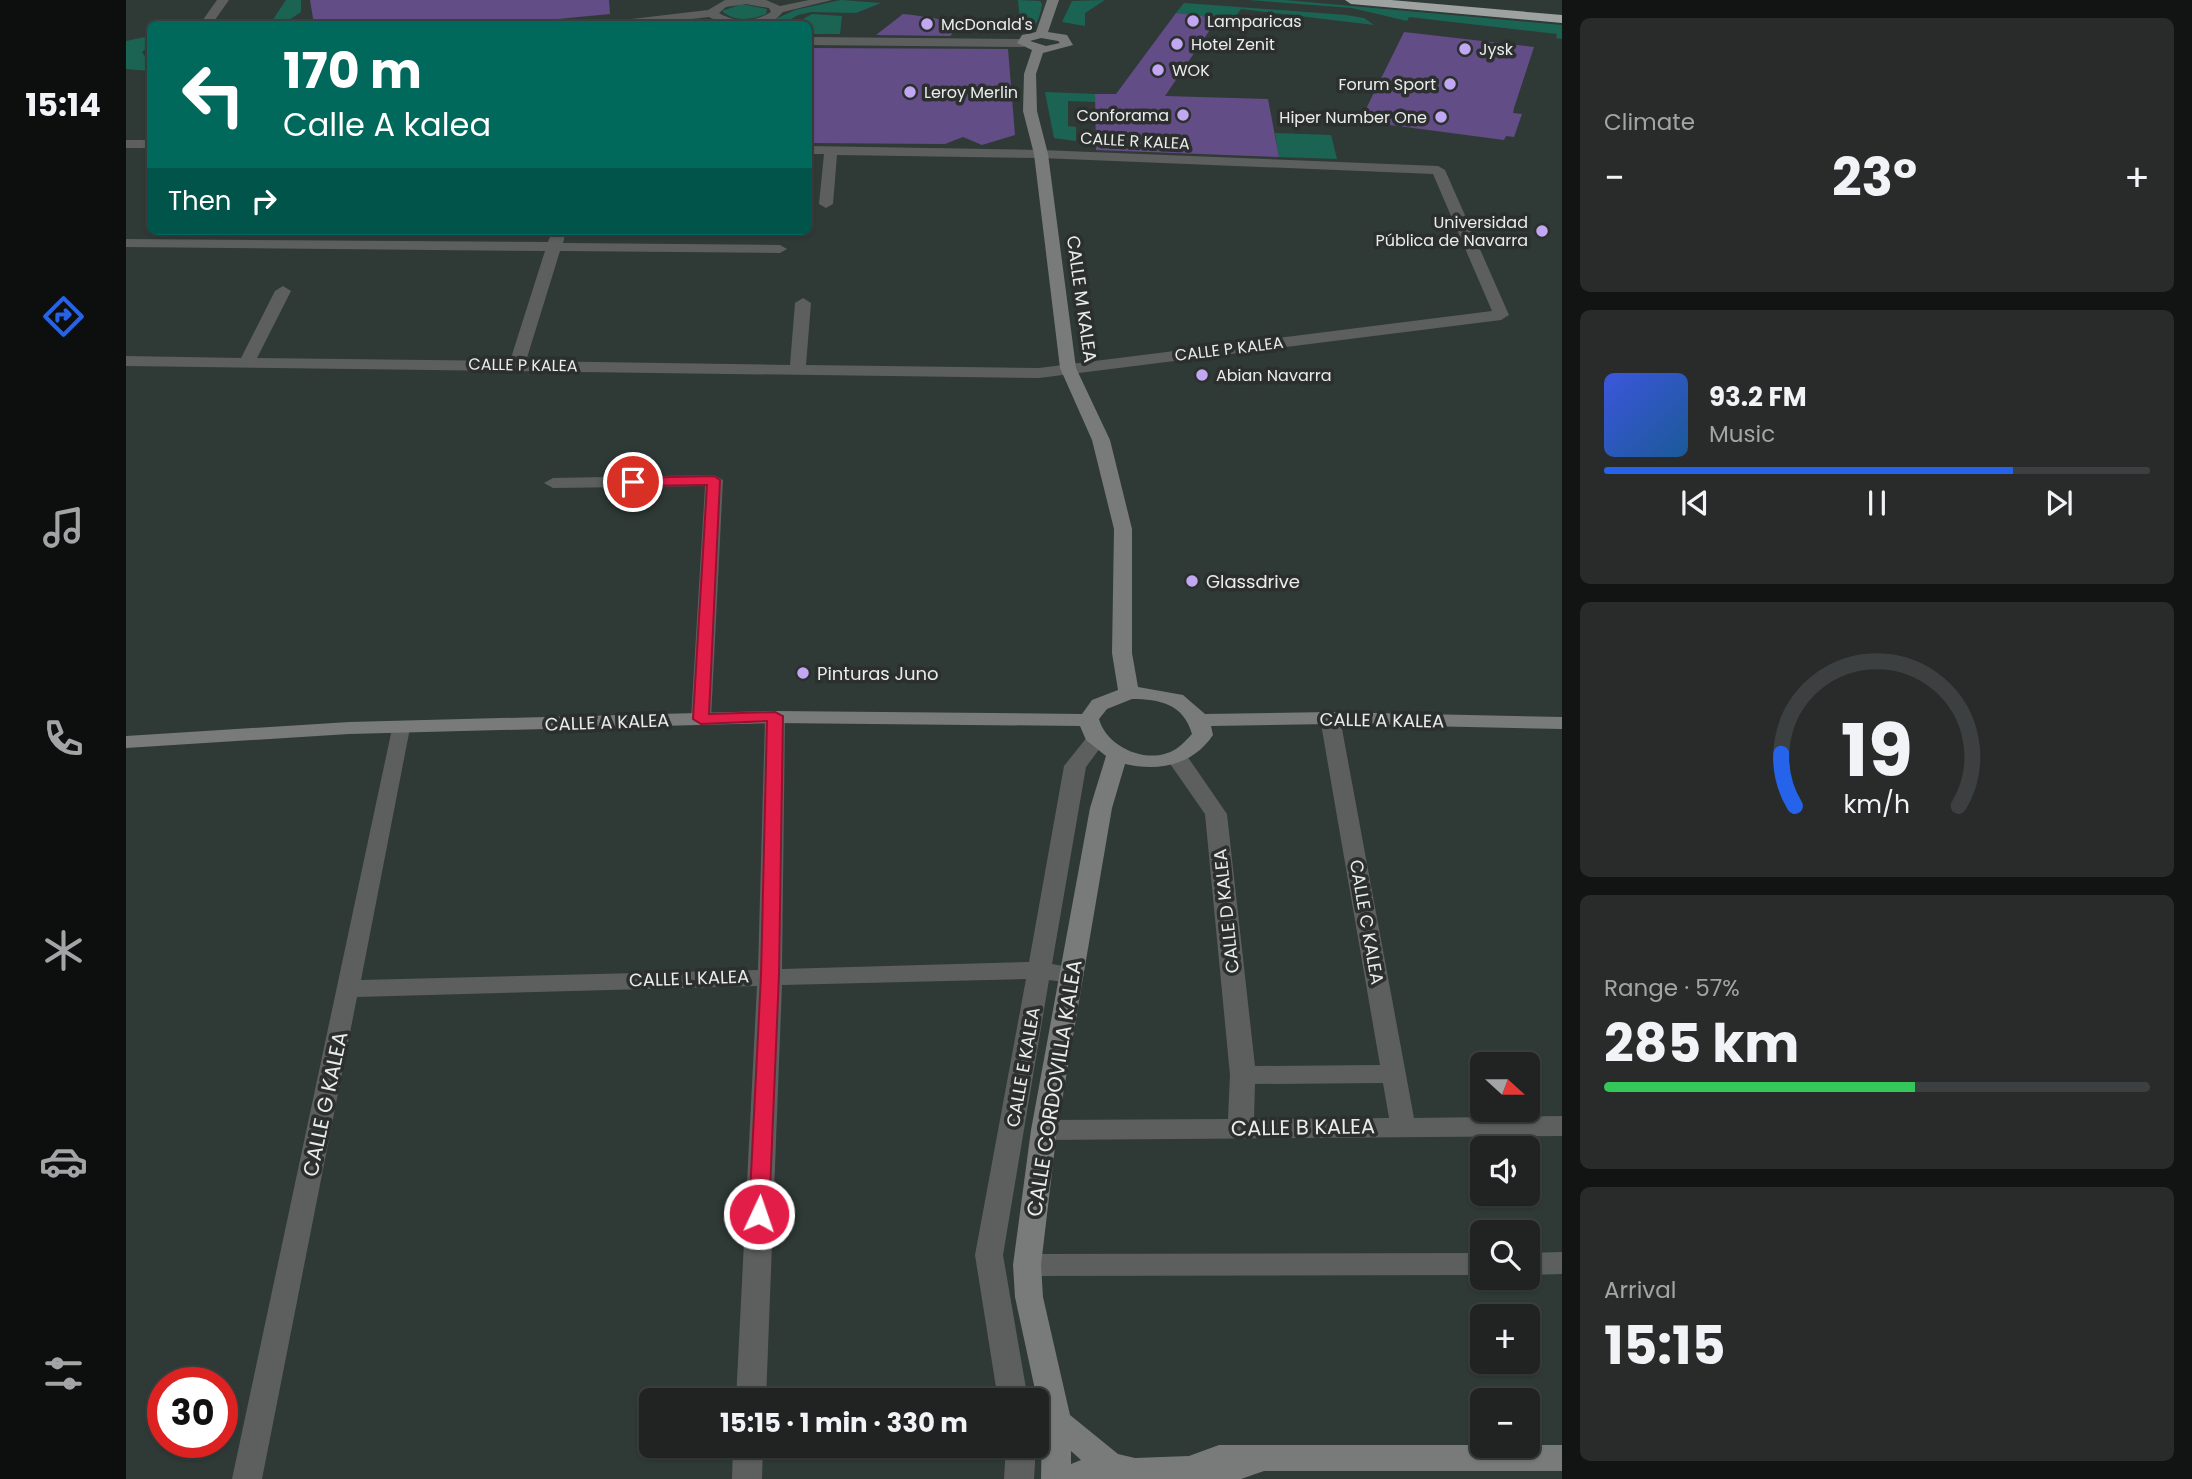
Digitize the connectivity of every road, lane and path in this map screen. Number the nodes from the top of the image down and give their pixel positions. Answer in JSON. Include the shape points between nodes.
{"nodes":[{"id":1,"x":223,"y":0,"type":"edge"},
{"id":2,"x":754,"y":0,"type":"edge"},
{"id":3,"x":792,"y":0,"type":"edge"},
{"id":4,"x":826,"y":0,"type":"edge"},
{"id":5,"x":1052,"y":0,"type":"edge"},
{"id":6,"x":1351,"y":0,"type":"edge"},
{"id":7,"x":1432,"y":0,"type":"edge"},
{"id":8,"x":729,"y":1,"type":"edge"},
{"id":9,"x":773,"y":6,"type":"junction"},
{"id":10,"x":1562,"y":12,"type":"edge"},
{"id":11,"x":715,"y":16,"type":"junction"},
{"id":12,"x":1562,"y":19,"type":"edge"},
{"id":13,"x":208,"y":21,"type":"edge"},
{"id":14,"x":658,"y":21,"type":"edge"},
{"id":15,"x":689,"y":21,"type":"edge"},
{"id":16,"x":734,"y":21,"type":"edge"},
{"id":17,"x":757,"y":21,"type":"edge"},
{"id":18,"x":1041,"y":34,"type":"junction"},
{"id":19,"x":812,"y":41,"type":"edge"},
{"id":20,"x":1023,"y":43,"type":"junction"},
{"id":21,"x":1038,"y":50,"type":"junction"},
{"id":22,"x":147,"y":144,"type":"edge"},
{"id":23,"x":128,"y":146,"type":"edge"},
{"id":24,"x":812,"y":150,"type":"edge"},
{"id":25,"x":831,"y":150,"type":"junction"},
{"id":26,"x":1041,"y":153,"type":"junction"},
{"id":27,"x":1438,"y":170,"type":"joint"},
{"id":28,"x":826,"y":204,"type":"dead end"},
{"id":29,"x":558,"y":235,"type":"edge"},
{"id":30,"x":126,"y":243,"type":"edge"},
{"id":31,"x":554,"y":248,"type":"junction"},
{"id":32,"x":780,"y":249,"type":"dead end"},
{"id":33,"x":283,"y":291,"type":"dead end"},
{"id":34,"x":803,"y":303,"type":"dead end"},
{"id":35,"x":126,"y":361,"type":"edge"},
{"id":36,"x":247,"y":362,"type":"junction"},
{"id":37,"x":517,"y":365,"type":"junction"},
{"id":38,"x":1068,"y":368,"type":"junction"},
{"id":39,"x":798,"y":369,"type":"junction"},
{"id":40,"x":553,"y":483,"type":"dead end"},
{"id":41,"x":1129,"y":693,"type":"junction"},
{"id":42,"x":775,"y":716,"type":"junction"},
{"id":43,"x":1331,"y":718,"type":"junction"},
{"id":44,"x":701,"y":719,"type":"junction"},
{"id":45,"x":1201,"y":720,"type":"junction"},
{"id":46,"x":1562,"y":723,"type":"edge"},
{"id":47,"x":400,"y":729,"type":"junction"},
{"id":48,"x":1091,"y":730,"type":"junction"},
{"id":49,"x":126,"y":743,"type":"edge"},
{"id":50,"x":1118,"y":755,"type":"junction"},
{"id":51,"x":1177,"y":758,"type":"junction"},
{"id":52,"x":1041,"y":970,"type":"junction"},
{"id":53,"x":770,"y":975,"type":"junction"},
{"id":54,"x":1072,"y":975,"type":"junction"},
{"id":55,"x":349,"y":989,"type":"junction"},
{"id":56,"x":1394,"y":1074,"type":"junction"},
{"id":57,"x":1243,"y":1075,"type":"junction"},
{"id":58,"x":1403,"y":1126,"type":"junction"},
{"id":59,"x":1562,"y":1126,"type":"edge"},
{"id":60,"x":1241,"y":1128,"type":"junction"},
{"id":61,"x":1044,"y":1130,"type":"junction"},
{"id":62,"x":1470,"y":1264,"type":"edge"},
{"id":63,"x":1540,"y":1264,"type":"edge"},
{"id":64,"x":1562,"y":1264,"type":"edge"},
{"id":65,"x":1027,"y":1265,"type":"junction"},
{"id":66,"x":752,"y":1388,"type":"edge"},
{"id":67,"x":1011,"y":1388,"type":"edge"},
{"id":68,"x":1057,"y":1422,"type":"junction"},
{"id":69,"x":748,"y":1458,"type":"edge"},
{"id":70,"x":1020,"y":1458,"type":"edge"},
{"id":71,"x":1282,"y":1458,"type":"junction"},
{"id":72,"x":1562,"y":1458,"type":"edge"},
{"id":73,"x":1133,"y":1472,"type":"edge"},
{"id":74,"x":247,"y":1479,"type":"edge"},
{"id":75,"x":747,"y":1479,"type":"edge"},
{"id":76,"x":1019,"y":1479,"type":"edge"},
{"id":77,"x":1056,"y":1479,"type":"edge"},
{"id":78,"x":1073,"y":1479,"type":"edge"},
{"id":79,"x":1214,"y":1479,"type":"edge"}],
"edges":[{"from":1,"to":13,"type":"street"},
{"from":2,"to":8,"type":"street"},
{"from":2,"to":9,"type":"street"},
{"from":3,"to":9,"type":"street"},
{"from":4,"to":9,"type":"street"},
{"from":5,"to":18,"type":"street"},
{"from":6,"to":12,"type":"highway"},
{"from":7,"to":10,"type":"highway"},
{"from":8,"to":11,"type":"street","via":[[716,6]]},
{"from":9,"to":17,"type":"street","via":[[773,17]]},
{"from":11,"to":14,"type":"street"},
{"from":11,"to":15,"type":"street"},
{"from":11,"to":16,"type":"street"},
{"from":18,"to":20,"type":"street"},
{"from":18,"to":21,"type":"street","via":[[1063,38],[1067,45]]},
{"from":19,"to":20,"type":"street"},
{"from":20,"to":21,"type":"street"},
{"from":21,"to":26,"type":"street","name":"CALLE M KALEA","via":[[1030,75],[1030,111]]},
{"from":22,"to":23,"type":"street"},
{"from":24,"to":25,"type":"street","name":"CALLE R KALEA"},
{"from":25,"to":26,"type":"street","name":"CALLE R KALEA"},
{"from":25,"to":28,"type":"street"},
{"from":26,"to":27,"type":"street","name":"CALLE R KALEA"},
{"from":26,"to":38,"type":"street","name":"CALLE M KALEA"},
{"from":27,"to":38,"type":"street","name":"CALLE P KALEA","via":[[1501,315]]},
{"from":29,"to":31,"type":"street"},
{"from":30,"to":31,"type":"street"},
{"from":31,"to":32,"type":"street"},
{"from":31,"to":37,"type":"street"},
{"from":33,"to":36,"type":"street"},
{"from":34,"to":39,"type":"street"},
{"from":35,"to":36,"type":"street","name":"CALLE P KALEA"},
{"from":36,"to":37,"type":"street","name":"CALLE P KALEA"},
{"from":37,"to":39,"type":"street","name":"CALLE P KALEA"},
{"from":38,"to":39,"type":"street","name":"CALLE P KALEA","via":[[1039,373]]},
{"from":38,"to":41,"type":"street","name":"CALLE M KALEA","via":[[1101,440],[1123,529],[1122,653]]},
{"from":40,"to":44,"type":"street","via":[[714,480]]},
{"from":41,"to":45,"type":"street","via":[[1172,698]]},
{"from":41,"to":48,"type":"street","via":[[1100,702]]},
{"from":42,"to":44,"type":"street","name":"CALLE A KALEA"},
{"from":42,"to":48,"type":"street","name":"CALLE A KALEA"},
{"from":42,"to":53,"type":"street"},
{"from":43,"to":45,"type":"street","name":"CALLE A KALEA"},
{"from":43,"to":46,"type":"street","name":"CALLE A KALEA"},
{"from":43,"to":56,"type":"street","name":"CALLE C KALEA"},
{"from":44,"to":47,"type":"street","name":"CALLE A KALEA"},
{"from":45,"to":51,"type":"street","via":[[1203,735],[1195,748]]},
{"from":47,"to":49,"type":"street","name":"CALLE A KALEA","via":[[349,727]]},
{"from":47,"to":55,"type":"street","name":"CALLE G KALEA"},
{"from":48,"to":50,"type":"street"},
{"from":48,"to":52,"type":"street","name":"CALLE E KALEA","via":[[1075,766]]},
{"from":50,"to":51,"type":"street","via":[[1137,760]]},
{"from":50,"to":54,"type":"street","name":"CALLE CORDOVILLA KALEA","via":[[1101,808]]},
{"from":51,"to":57,"type":"street","name":"CALLE D KALEA","via":[[1216,814]]},
{"from":52,"to":53,"type":"street","name":"CALLE L KALEA"},
{"from":52,"to":54,"type":"street","name":"CALLE L KALEA"},
{"from":52,"to":67,"type":"street","name":"CALLE E KALEA","via":[[989,1255]]},
{"from":53,"to":55,"type":"street","name":"CALLE L KALEA"},
{"from":53,"to":66,"type":"street"},
{"from":54,"to":61,"type":"street","name":"CALLE CORDOVILLA KALEA"},
{"from":55,"to":74,"type":"street","name":"CALLE G KALEA"},
{"from":56,"to":57,"type":"street"},
{"from":56,"to":58,"type":"street","name":"CALLE C KALEA"},
{"from":57,"to":60,"type":"street","name":"CALLE D KALEA"},
{"from":58,"to":59,"type":"street","name":"CALLE B KALEA"},
{"from":58,"to":60,"type":"street","name":"CALLE B KALEA"},
{"from":60,"to":61,"type":"street","name":"CALLE B KALEA"},
{"from":61,"to":65,"type":"street","name":"CALLE CORDOVILLA KALEA"},
{"from":62,"to":65,"type":"street"},
{"from":63,"to":64,"type":"street"},
{"from":65,"to":68,"type":"street","name":"CALLE CORDOVILLA KALEA"},
{"from":68,"to":73,"type":"street"},
{"from":68,"to":77,"type":"street","name":"CALLE CORDOVILLA KALEA"},
{"from":69,"to":75,"type":"street"},
{"from":70,"to":76,"type":"street"},
{"from":71,"to":72,"type":"street"},
{"from":71,"to":73,"type":"street","via":[[1219,1458],[1190,1469]]},
{"from":71,"to":79,"type":"street","via":[[1236,1467]]},
{"from":73,"to":78,"type":"street","via":[[1080,1472]]}]}
